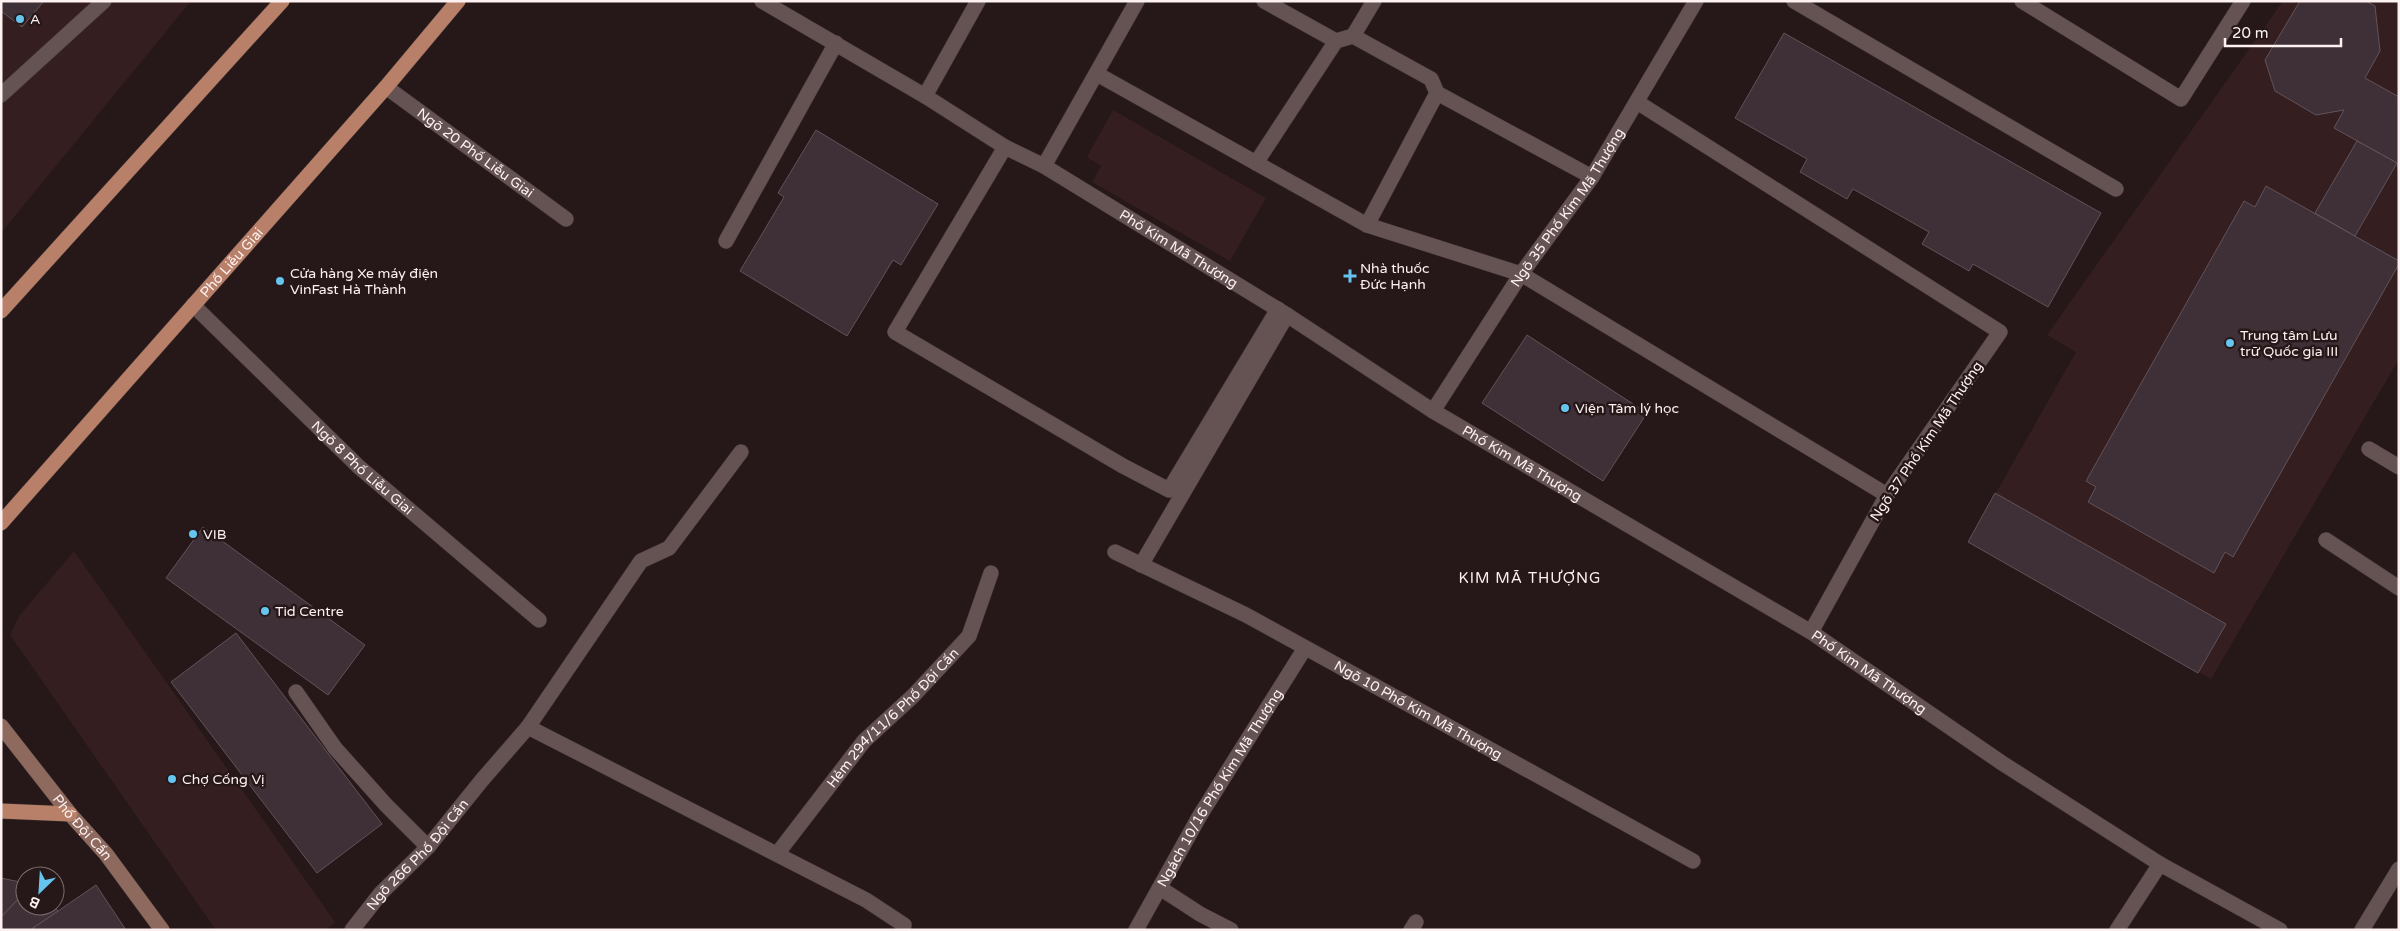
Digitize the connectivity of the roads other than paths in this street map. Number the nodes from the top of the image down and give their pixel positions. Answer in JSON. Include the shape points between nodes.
{"nodes":[{"id":1,"x":104,"y":1,"type":"edge"},
{"id":2,"x":282,"y":1,"type":"edge"},
{"id":3,"x":458,"y":1,"type":"edge"},
{"id":4,"x":762,"y":1,"type":"edge"},
{"id":5,"x":978,"y":1,"type":"edge"},
{"id":6,"x":1137,"y":1,"type":"edge"},
{"id":7,"x":1264,"y":1,"type":"edge"},
{"id":8,"x":1374,"y":1,"type":"edge"},
{"id":9,"x":1696,"y":1,"type":"edge"},
{"id":10,"x":1794,"y":1,"type":"edge"},
{"id":11,"x":2243,"y":1,"type":"edge"},
{"id":12,"x":2029,"y":3,"type":"edge"},
{"id":13,"x":1353,"y":36,"type":"junction"},
{"id":14,"x":1336,"y":41,"type":"junction"},
{"id":15,"x":836,"y":43,"type":"junction"},
{"id":16,"x":1097,"y":74,"type":"junction"},
{"id":17,"x":386,"y":87,"type":"junction"},
{"id":18,"x":1437,"y":93,"type":"junction"},
{"id":19,"x":1,"y":95,"type":"edge"},
{"id":20,"x":925,"y":96,"type":"junction"},
{"id":21,"x":1637,"y":102,"type":"junction"},
{"id":22,"x":1005,"y":147,"type":"junction"},
{"id":23,"x":1256,"y":164,"type":"junction"},
{"id":24,"x":1044,"y":166,"type":"junction"},
{"id":25,"x":1592,"y":177,"type":"junction"},
{"id":26,"x":2116,"y":189,"type":"dead end"},
{"id":27,"x":566,"y":219,"type":"dead end"},
{"id":28,"x":1367,"y":225,"type":"junction"},
{"id":29,"x":726,"y":241,"type":"dead end"},
{"id":30,"x":1521,"y":274,"type":"junction"},
{"id":31,"x":193,"y":306,"type":"junction"},
{"id":32,"x":1,"y":311,"type":"edge"},
{"id":33,"x":1282,"y":312,"type":"junction"},
{"id":34,"x":1433,"y":411,"type":"junction"},
{"id":35,"x":2368,"y":449,"type":"dead end"},
{"id":36,"x":741,"y":452,"type":"dead end"},
{"id":37,"x":2399,"y":467,"type":"edge"},
{"id":38,"x":1887,"y":495,"type":"junction"},
{"id":39,"x":1,"y":523,"type":"edge"},
{"id":40,"x":2326,"y":540,"type":"dead end"},
{"id":41,"x":1114,"y":552,"type":"dead end"},
{"id":42,"x":1140,"y":565,"type":"junction"},
{"id":43,"x":991,"y":573,"type":"dead end"},
{"id":44,"x":2399,"y":588,"type":"edge"},
{"id":45,"x":539,"y":620,"type":"dead end"},
{"id":46,"x":1811,"y":632,"type":"junction"},
{"id":47,"x":1305,"y":648,"type":"junction"},
{"id":48,"x":296,"y":692,"type":"dead end"},
{"id":49,"x":1,"y":726,"type":"edge"},
{"id":50,"x":528,"y":728,"type":"junction"},
{"id":51,"x":1,"y":811,"type":"edge"},
{"id":52,"x":70,"y":814,"type":"junction"},
{"id":53,"x":428,"y":847,"type":"junction"},
{"id":54,"x":777,"y":854,"type":"junction"},
{"id":55,"x":1693,"y":861,"type":"dead end"},
{"id":56,"x":2160,"y":864,"type":"junction"},
{"id":57,"x":2399,"y":869,"type":"edge"},
{"id":58,"x":1160,"y":888,"type":"junction"},
{"id":59,"x":162,"y":930,"type":"edge"},
{"id":60,"x":352,"y":930,"type":"edge"},
{"id":61,"x":903,"y":930,"type":"edge"},
{"id":62,"x":1136,"y":930,"type":"edge"},
{"id":63,"x":1231,"y":930,"type":"edge"},
{"id":64,"x":2117,"y":930,"type":"edge"},
{"id":65,"x":2280,"y":930,"type":"edge"},
{"id":66,"x":2362,"y":930,"type":"edge"}],
"edges":[{"from":1,"to":19,"type":"street"},
{"from":2,"to":32,"type":"main road"},
{"from":3,"to":17,"type":"main road","name":"Phố Liễu Giai"},
{"from":4,"to":15,"type":"street","name":"Phố Kim Mã Thượng"},
{"from":5,"to":20,"type":"street"},
{"from":6,"to":16,"type":"street"},
{"from":7,"to":14,"type":"street"},
{"from":8,"to":13,"type":"street"},
{"from":9,"to":21,"type":"street","name":"Ngõ 35 Phố Kim Mã Thượng"},
{"from":10,"to":26,"type":"street"},
{"from":11,"to":12,"type":"street","via":[[2181,99]]},
{"from":13,"to":14,"type":"street"},
{"from":13,"to":18,"type":"street","via":[[1431,79]]},
{"from":14,"to":23,"type":"street"},
{"from":15,"to":20,"type":"street","name":"Phố Kim Mã Thượng"},
{"from":15,"to":29,"type":"street"},
{"from":16,"to":23,"type":"street"},
{"from":16,"to":24,"type":"street"},
{"from":17,"to":27,"type":"street","name":"Ngõ 20 Phố Liễu Giai"},
{"from":17,"to":31,"type":"main road","name":"Phố Liễu Giai"},
{"from":18,"to":25,"type":"street"},
{"from":18,"to":28,"type":"street"},
{"from":20,"to":22,"type":"street","name":"Phố Kim Mã Thượng"},
{"from":21,"to":25,"type":"street","name":"Ngõ 35 Phố Kim Mã Thượng"},
{"from":21,"to":38,"type":"street","name":"Ngõ 37 Phố Kim Mã Thượng","via":[[2000,332]]},
{"from":22,"to":24,"type":"street","name":"Phố Kim Mã Thượng"},
{"from":22,"to":33,"type":"street","via":[[895,332],[1169,490]]},
{"from":23,"to":28,"type":"street"},
{"from":24,"to":33,"type":"street","name":"Phố Kim Mã Thượng"},
{"from":25,"to":30,"type":"street","name":"Ngõ 35 Phố Kim Mã Thượng"},
{"from":28,"to":30,"type":"street"},
{"from":30,"to":34,"type":"street","name":"Ngõ 35 Phố Kim Mã Thượng"},
{"from":30,"to":38,"type":"street"},
{"from":31,"to":39,"type":"main road","name":"Phố Liễu Giai"},
{"from":31,"to":45,"type":"street","name":"Ngõ 8 Phố Liễu Giai","via":[[359,467]]},
{"from":33,"to":34,"type":"street","name":"Phố Kim Mã Thượng"},
{"from":33,"to":42,"type":"street"},
{"from":34,"to":46,"type":"street","name":"Phố Kim Mã Thượng"},
{"from":35,"to":37,"type":"street"},
{"from":36,"to":50,"type":"street","name":"Ngõ 266 Phố Đội Cấn","via":[[669,548],[641,560]]},
{"from":38,"to":46,"type":"street","name":"Ngõ 37 Phố Kim Mã Thượng"},
{"from":40,"to":44,"type":"street"},
{"from":41,"to":42,"type":"street","name":"Ngõ 10 Phố Kim Mã Thượng"},
{"from":42,"to":47,"type":"street","name":"Ngõ 10 Phố Kim Mã Thượng","via":[[1246,614]]},
{"from":43,"to":54,"type":"street","name":"Hẻm 294/11/6 Phố Đội Cấn","via":[[969,636],[914,696],[864,742]]},
{"from":46,"to":56,"type":"street","name":"Phố Kim Mã Thượng","via":[[2002,764]]},
{"from":47,"to":55,"type":"street","name":"Ngõ 10 Phố Kim Mã Thượng"},
{"from":47,"to":58,"type":"street","name":"Ngách 10/16 Phố Kim Mã Thượng","via":[[1199,817]]},
{"from":48,"to":53,"type":"street","via":[[335,748]]},
{"from":49,"to":52,"type":"street","name":"Phố Đội Cấn"},
{"from":50,"to":53,"type":"street","name":"Ngõ 266 Phố Đội Cấn"},
{"from":50,"to":54,"type":"street"},
{"from":51,"to":52,"type":"main road"},
{"from":52,"to":59,"type":"street","name":"Phố Đội Cấn","via":[[118,870]]},
{"from":53,"to":60,"type":"street","name":"Ngõ 266 Phố Đội Cấn","via":[[381,893]]},
{"from":54,"to":61,"type":"street","via":[[866,900],[904,925]]},
{"from":56,"to":64,"type":"street"},
{"from":56,"to":65,"type":"street","name":"Phố Kim Mã Thượng"},
{"from":57,"to":66,"type":"street"},
{"from":58,"to":62,"type":"street","name":"Ngách 10/16 Phố Kim Mã Thượng"},
{"from":58,"to":63,"type":"street"}]}
